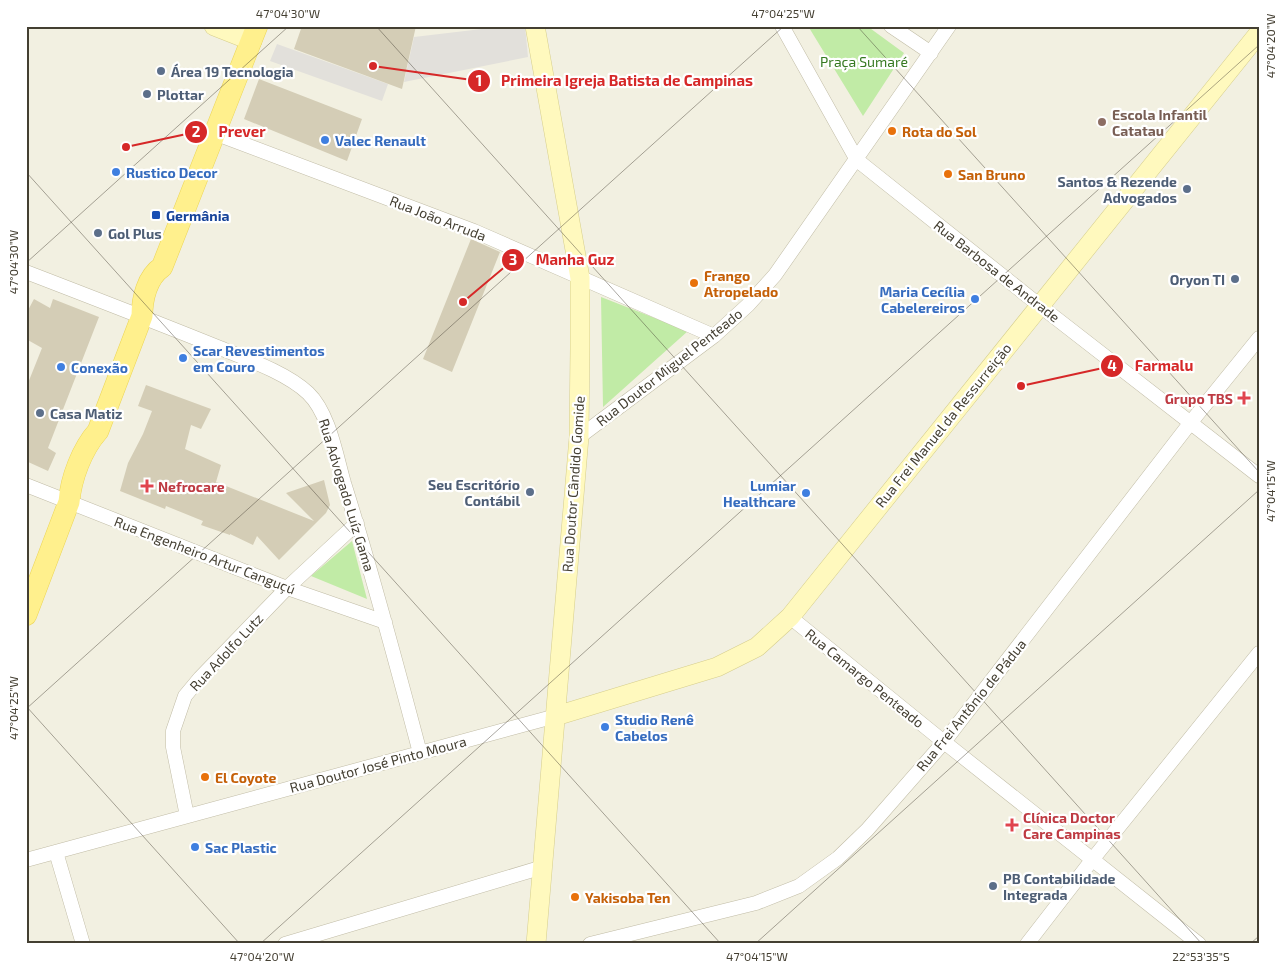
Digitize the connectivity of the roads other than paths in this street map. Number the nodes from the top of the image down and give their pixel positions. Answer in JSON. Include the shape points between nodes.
{"nodes":[{"id":1,"x":214,"y":26,"type":"edge"},
{"id":2,"x":535,"y":26,"type":"edge"},
{"id":3,"x":782,"y":26,"type":"edge"},
{"id":4,"x":891,"y":26,"type":"edge"},
{"id":5,"x":949,"y":26,"type":"edge"},
{"id":6,"x":1259,"y":33,"type":"edge"},
{"id":7,"x":255,"y":34,"type":"edge"},
{"id":8,"x":931,"y":53,"type":"junction"},
{"id":9,"x":214,"y":133,"type":"junction"},
{"id":10,"x":857,"y":160,"type":"junction"},
{"id":11,"x":26,"y":272,"type":"edge"},
{"id":12,"x":580,"y":278,"type":"junction"},
{"id":13,"x":1039,"y":305,"type":"junction"},
{"id":14,"x":142,"y":316,"type":"junction"},
{"id":15,"x":714,"y":336,"type":"junction"},
{"id":16,"x":1259,"y":338,"type":"edge"},
{"id":17,"x":1191,"y":422,"type":"junction"},
{"id":18,"x":578,"y":436,"type":"junction"},
{"id":19,"x":1259,"y":476,"type":"edge"},
{"id":20,"x":26,"y":485,"type":"edge"},
{"id":21,"x":69,"y":502,"type":"junction"},
{"id":22,"x":357,"y":523,"type":"junction"},
{"id":23,"x":287,"y":588,"type":"junction"},
{"id":24,"x":26,"y":615,"type":"edge"},
{"id":25,"x":790,"y":616,"type":"junction"},
{"id":26,"x":385,"y":622,"type":"junction"},
{"id":27,"x":1259,"y":653,"type":"edge"},
{"id":28,"x":556,"y":716,"type":"junction"},
{"id":29,"x":944,"y":742,"type":"junction"},
{"id":30,"x":420,"y":753,"type":"junction"},
{"id":31,"x":187,"y":816,"type":"junction"},
{"id":32,"x":56,"y":852,"type":"junction"},
{"id":33,"x":26,"y":860,"type":"edge"},
{"id":34,"x":1092,"y":860,"type":"junction"},
{"id":35,"x":543,"y":867,"type":"junction"},
{"id":36,"x":83,"y":944,"type":"edge"},
{"id":37,"x":285,"y":944,"type":"edge"},
{"id":38,"x":536,"y":944,"type":"edge"},
{"id":39,"x":590,"y":944,"type":"edge"},
{"id":40,"x":1027,"y":944,"type":"edge"},
{"id":41,"x":1199,"y":944,"type":"edge"}],
"edges":[{"from":1,"to":7,"type":"main road"},
{"from":2,"to":12,"type":"main road","name":"Rua Doutor Cândido Gomide"},
{"from":3,"to":10,"type":"street","name":"Rua Barbosa de Andrade"},
{"from":4,"to":8,"type":"street"},
{"from":5,"to":8,"type":"street","name":"Rua Doutor Miguel Penteado"},
{"from":6,"to":13,"type":"main road","name":"Rua Frei Manuel da Ressurreição"},
{"from":7,"to":9,"type":"main road"},
{"from":8,"to":10,"type":"street","name":"Rua Doutor Miguel Penteado"},
{"from":9,"to":12,"type":"street","name":"Rua João Arruda","via":[[474,230]]},
{"from":9,"to":14,"type":"main road","via":[[162,267],[165,277],[152,308]]},
{"from":10,"to":13,"type":"street","name":"Rua Barbosa de Andrade"},
{"from":10,"to":15,"type":"street","name":"Rua Doutor Miguel Penteado","via":[[775,275]]},
{"from":11,"to":14,"type":"street","name":"Rua Advogado Luíz Gama"},
{"from":12,"to":15,"type":"street","name":"Rua João Arruda"},
{"from":12,"to":18,"type":"main road","name":"Rua Doutor Cândido Gomide"},
{"from":13,"to":17,"type":"street","name":"Rua Barbosa de Andrade"},
{"from":13,"to":25,"type":"main road","name":"Rua Frei Manuel da Ressurreição"},
{"from":14,"to":21,"type":"main road","via":[[98,431],[89,441],[77,469]]},
{"from":14,"to":22,"type":"street","name":"Rua Advogado Luíz Gama","via":[[268,368],[306,391],[324,417]]},
{"from":15,"to":18,"type":"street","name":"Rua Doutor Miguel Penteado"},
{"from":16,"to":17,"type":"street","name":"Rua Frei Antônio de Pádua"},
{"from":17,"to":19,"type":"street","name":"Rua Barbosa de Andrade"},
{"from":17,"to":29,"type":"street","name":"Rua Frei Antônio de Pádua"},
{"from":18,"to":28,"type":"main road","name":"Rua Doutor Cândido Gomide"},
{"from":20,"to":21,"type":"street","name":"Rua Engenheiro Artur Canguçú"},
{"from":21,"to":23,"type":"street","name":"Rua Engenheiro Artur Canguçú"},
{"from":21,"to":24,"type":"main road"},
{"from":22,"to":23,"type":"street","name":"Rua Adolfo Lutz"},
{"from":22,"to":26,"type":"street","name":"Rua Advogado Luíz Gama"},
{"from":23,"to":26,"type":"street","name":"Rua Engenheiro Artur Canguçú"},
{"from":23,"to":31,"type":"street","name":"Rua Adolfo Lutz","via":[[185,696],[173,731],[173,747]]},
{"from":25,"to":28,"type":"main road","name":"Rua Frei Manuel da Ressurreição","via":[[757,647],[718,667]]},
{"from":25,"to":29,"type":"street","name":"Rua Camargo Penteado"},
{"from":26,"to":30,"type":"street","name":"Rua Advogado Luíz Gama"},
{"from":27,"to":34,"type":"street"},
{"from":28,"to":30,"type":"street","name":"Rua Doutor José Pinto Moura"},
{"from":28,"to":35,"type":"main road","name":"Rua Doutor Cândido Gomide"},
{"from":29,"to":34,"type":"street","name":"Rua Camargo Penteado"},
{"from":29,"to":39,"type":"street","name":"Rua Frei Antônio de Pádua","via":[[867,830],[838,858],[799,886],[756,903]]},
{"from":30,"to":31,"type":"street","name":"Rua Doutor José Pinto Moura"},
{"from":31,"to":32,"type":"street","name":"Rua Doutor José Pinto Moura"},
{"from":32,"to":33,"type":"street","name":"Rua Doutor José Pinto Moura"},
{"from":32,"to":36,"type":"street"},
{"from":34,"to":40,"type":"street"},
{"from":34,"to":41,"type":"street","name":"Rua Camargo Penteado"},
{"from":35,"to":37,"type":"street"},
{"from":35,"to":38,"type":"main road","name":"Rua Doutor Cândido Gomide"}]}
